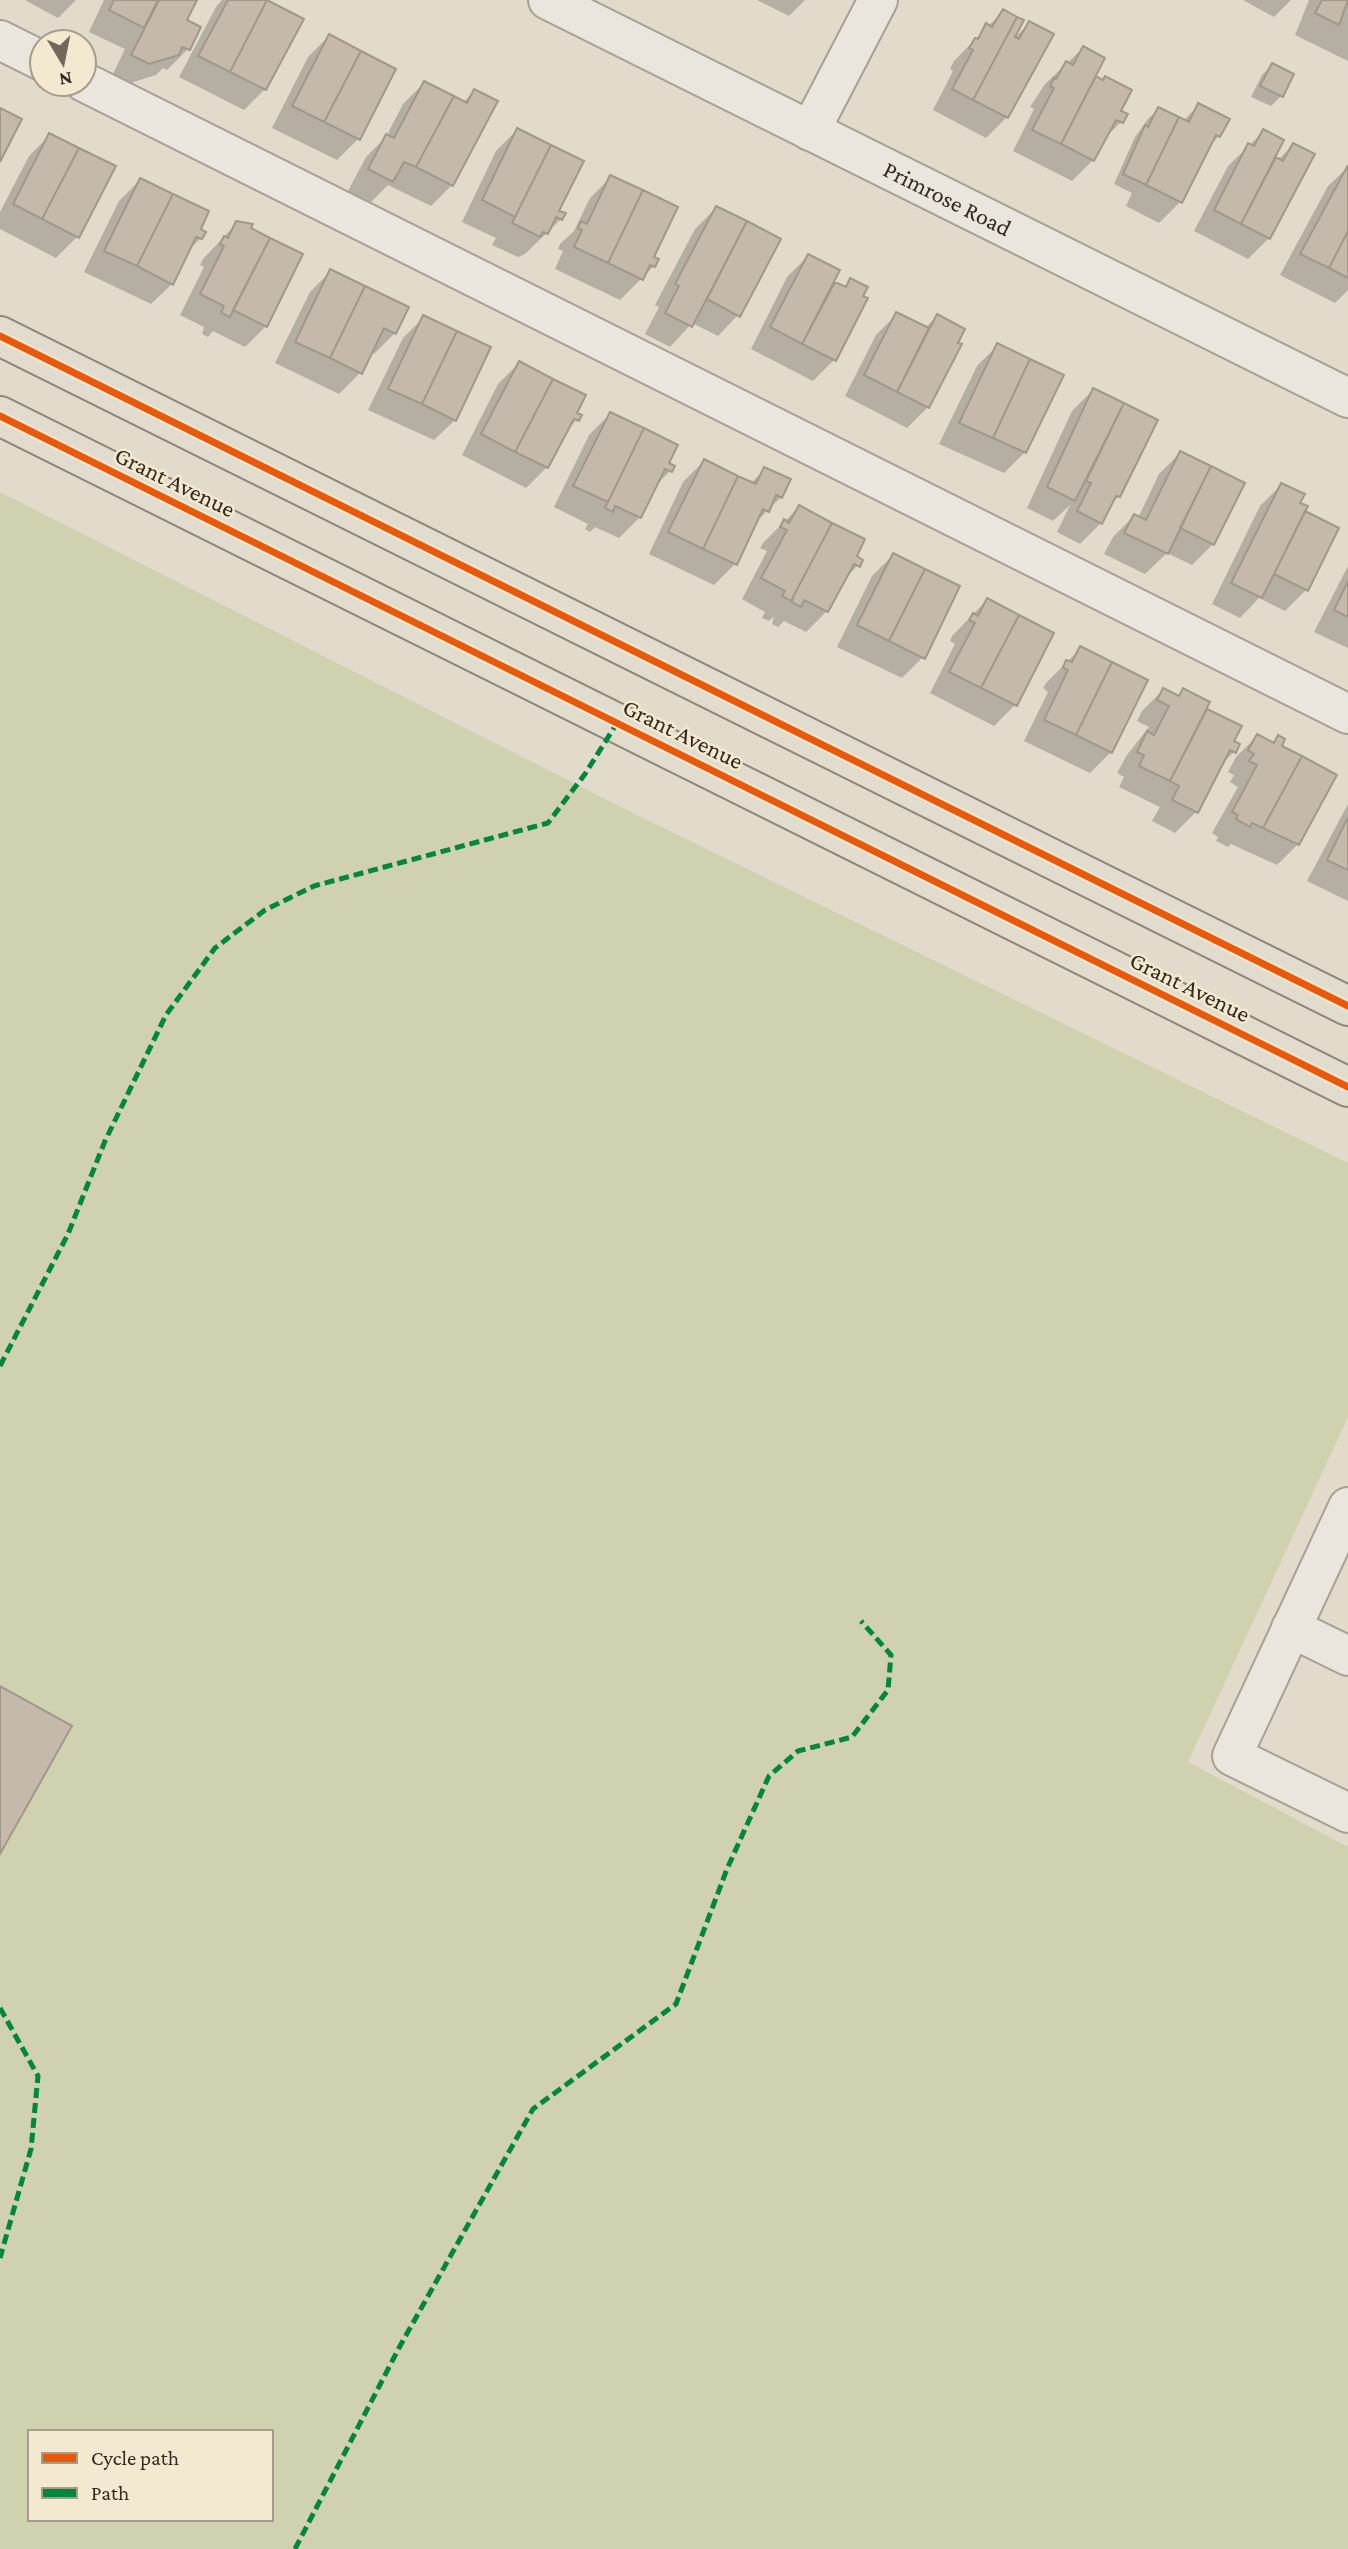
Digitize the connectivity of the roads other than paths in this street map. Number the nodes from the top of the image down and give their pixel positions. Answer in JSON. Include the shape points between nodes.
{"nodes":[{"id":1,"x":548,"y":0,"type":"edge"},
{"id":2,"x":878,"y":0,"type":"edge"},
{"id":3,"x":0,"y":40,"type":"edge"},
{"id":4,"x":28,"y":54,"type":"edge"},
{"id":5,"x":98,"y":89,"type":"edge"},
{"id":6,"x":810,"y":131,"type":"junction"},
{"id":7,"x":0,"y":335,"type":"edge"},
{"id":8,"x":1348,"y":398,"type":"edge"},
{"id":9,"x":0,"y":416,"type":"edge"},
{"id":10,"x":1348,"y":714,"type":"edge"},
{"id":11,"x":1348,"y":1006,"type":"edge"},
{"id":12,"x":1348,"y":1087,"type":"edge"},
{"id":13,"x":1345,"y":1521,"type":"edge"},
{"id":14,"x":1291,"y":1628,"type":"junction"},
{"id":15,"x":1348,"y":1656,"type":"edge"},
{"id":16,"x":1348,"y":1813,"type":"edge"}],
"edges":[{"from":1,"to":6,"type":"street","name":"Primrose Road"},
{"from":2,"to":6,"type":"street"},
{"from":3,"to":4,"type":"street"},
{"from":5,"to":10,"type":"street"},
{"from":6,"to":8,"type":"street","name":"Primrose Road"},
{"from":7,"to":11,"type":"main road"},
{"from":9,"to":12,"type":"main road","name":"Grant Avenue"},
{"from":13,"to":14,"type":"street"},
{"from":14,"to":15,"type":"street"},
{"from":14,"to":16,"type":"street","via":[[1232,1756]]}]}
